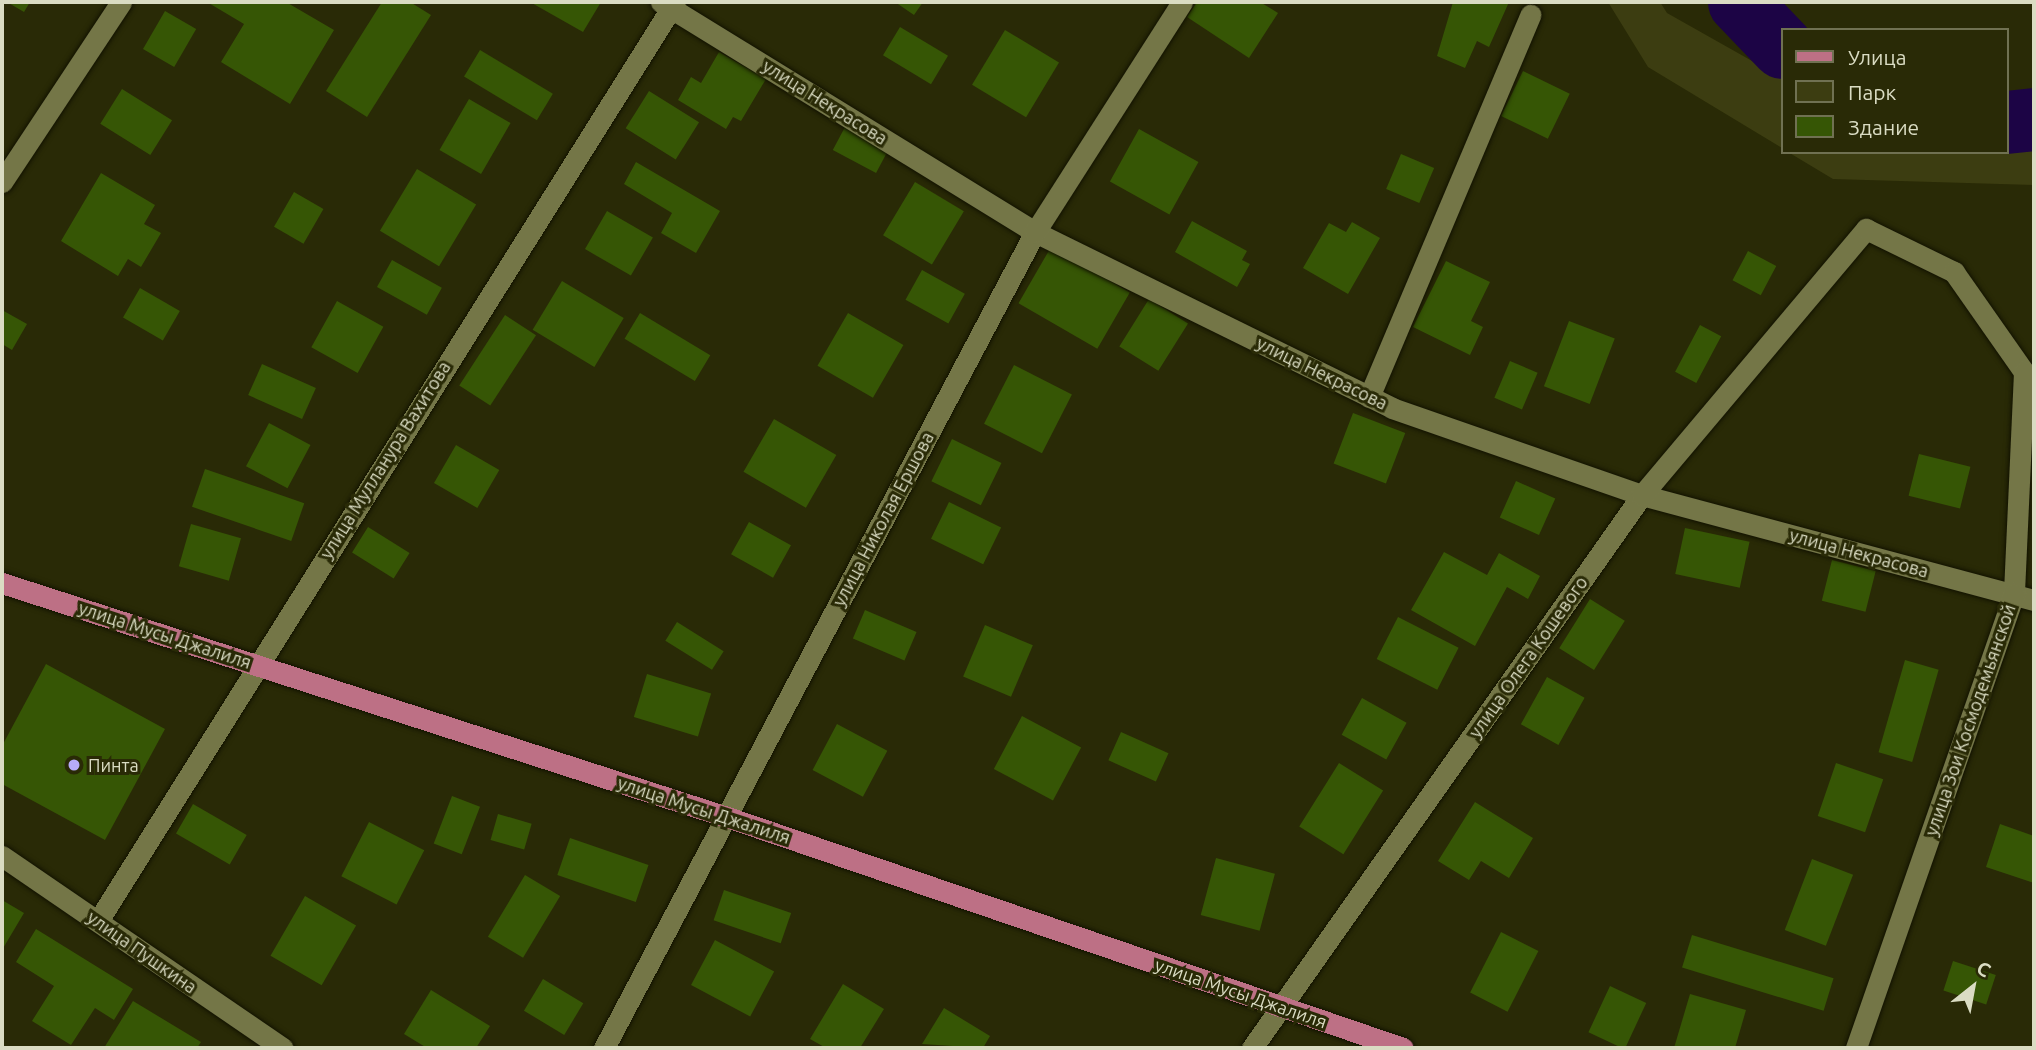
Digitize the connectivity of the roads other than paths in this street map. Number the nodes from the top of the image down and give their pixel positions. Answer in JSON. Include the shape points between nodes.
{"nodes":[{"id":1,"x":121,"y":2,"type":"edge"},
{"id":2,"x":1182,"y":2,"type":"edge"},
{"id":3,"x":669,"y":4,"type":"edge"},
{"id":4,"x":1530,"y":15,"type":"dead end"},
{"id":5,"x":2,"y":182,"type":"edge"},
{"id":6,"x":1035,"y":232,"type":"junction"},
{"id":7,"x":1822,"y":278,"type":"joint"},
{"id":8,"x":1369,"y":397,"type":"junction"},
{"id":9,"x":1642,"y":495,"type":"junction"},
{"id":10,"x":2,"y":583,"type":"edge"},
{"id":11,"x":2024,"y":597,"type":"edge"},
{"id":12,"x":256,"y":664,"type":"junction"},
{"id":13,"x":727,"y":817,"type":"junction"},
{"id":14,"x":2,"y":856,"type":"edge"},
{"id":15,"x":98,"y":921,"type":"junction"},
{"id":16,"x":1280,"y":1007,"type":"junction"},
{"id":17,"x":254,"y":1040,"type":"edge"},
{"id":18,"x":282,"y":1048,"type":"edge"},
{"id":19,"x":604,"y":1048,"type":"edge"},
{"id":20,"x":1252,"y":1048,"type":"edge"},
{"id":21,"x":1403,"y":1048,"type":"edge"},
{"id":22,"x":1856,"y":1048,"type":"edge"}],
"edges":[{"from":1,"to":5,"type":"street"},
{"from":2,"to":6,"type":"street","name":"улица Николая Ершова"},
{"from":3,"to":6,"type":"street","name":"улица Некрасова"},
{"from":3,"to":12,"type":"street","name":"улица Мулланура Вахитова"},
{"from":4,"to":8,"type":"street"},
{"from":6,"to":8,"type":"street","name":"улица Некрасова"},
{"from":6,"to":13,"type":"street","name":"улица Николая Ершова"},
{"from":7,"to":9,"type":"street","name":"улица Олега Кошевого"},
{"from":7,"to":11,"type":"street","name":"улица Зои Космодемьянской","via":[[1866,229],[1954,272],[2024,372]]},
{"from":8,"to":9,"type":"street","name":"улица Некрасова"},
{"from":9,"to":11,"type":"street","name":"улица Некрасова"},
{"from":9,"to":16,"type":"street","name":"улица Олега Кошевого"},
{"from":10,"to":12,"type":"main road","name":"улица Мусы Джалиля"},
{"from":11,"to":22,"type":"street","name":"улица Зои Космодемьянской"},
{"from":12,"to":13,"type":"main road","name":"улица Мусы Джалиля"},
{"from":12,"to":15,"type":"street","name":"улица Мулланура Вахитова"},
{"from":13,"to":16,"type":"main road","name":"улица Мусы Джалиля"},
{"from":13,"to":19,"type":"street","name":"улица Николая Ершова"},
{"from":14,"to":15,"type":"street","name":"улица Пушкина"},
{"from":15,"to":17,"type":"street","name":"улица Пушкина"},
{"from":16,"to":20,"type":"street","name":"улица Олега Кошевого"},
{"from":16,"to":21,"type":"main road","name":"улица Мусы Джалиля"},
{"from":17,"to":18,"type":"street","name":"улица Пушкина"}]}
